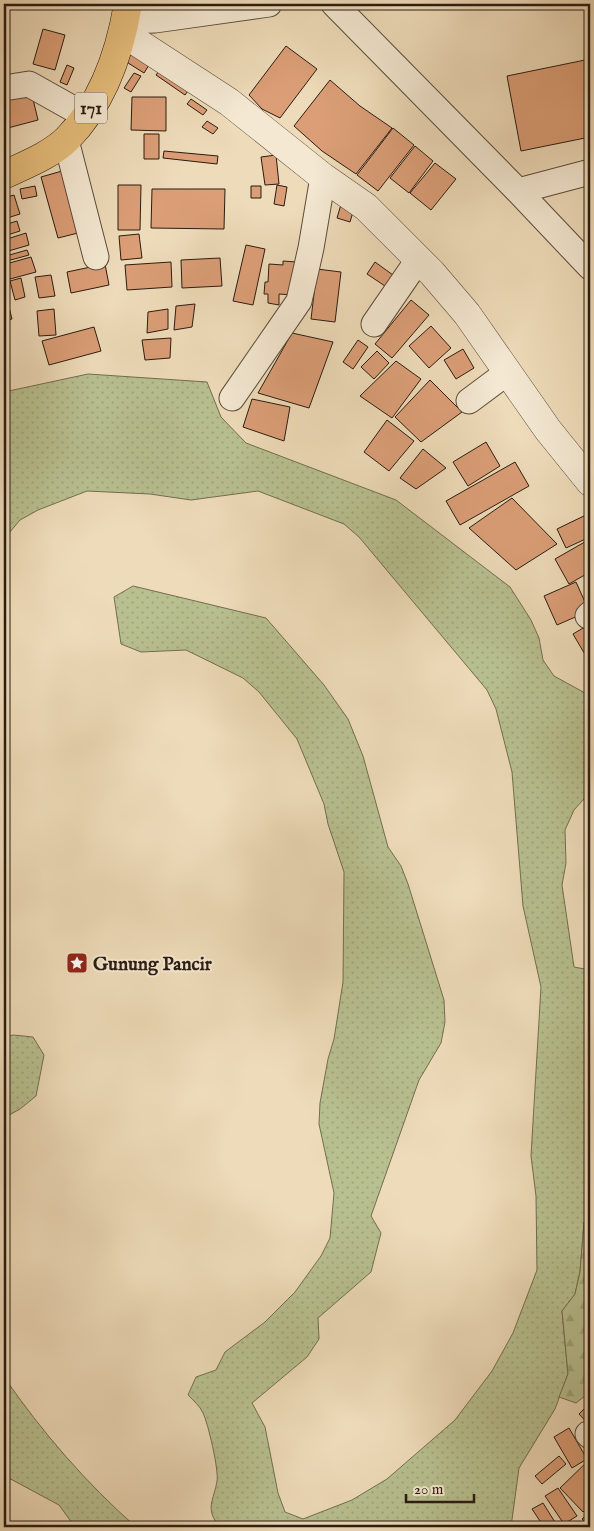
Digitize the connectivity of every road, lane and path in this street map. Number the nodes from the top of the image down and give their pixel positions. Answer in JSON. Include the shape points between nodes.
{"nodes":[{"id":1,"x":269,"y":4,"type":"edge"},
{"id":2,"x":334,"y":4,"type":"edge"},
{"id":3,"x":125,"y":19,"type":"edge"},
{"id":4,"x":4,"y":88,"type":"edge"},
{"id":5,"x":86,"y":116,"type":"junction"},
{"id":6,"x":66,"y":140,"type":"junction"},
{"id":7,"x":590,"y":172,"type":"edge"},
{"id":8,"x":4,"y":175,"type":"edge"},
{"id":9,"x":323,"y":177,"type":"junction"},
{"id":10,"x":518,"y":191,"type":"junction"},
{"id":11,"x":96,"y":257,"type":"dead end"},
{"id":12,"x":418,"y":260,"type":"junction"},
{"id":13,"x":590,"y":267,"type":"edge"},
{"id":14,"x":374,"y":324,"type":"dead end"},
{"id":15,"x":508,"y":372,"type":"junction"},
{"id":16,"x":232,"y":398,"type":"dead end"},
{"id":17,"x":469,"y":401,"type":"dead end"},
{"id":18,"x":590,"y":482,"type":"edge"}],
"edges":[{"from":1,"to":3,"type":"street","via":[[155,20]]},
{"from":2,"to":10,"type":"street"},
{"from":3,"to":5,"type":"main road","number":"171","via":[[119,49]]},
{"from":3,"to":9,"type":"street"},
{"from":4,"to":5,"type":"street","via":[[30,84]]},
{"from":5,"to":6,"type":"main road","number":"171"},
{"from":6,"to":8,"type":"main road","number":"171"},
{"from":6,"to":11,"type":"street"},
{"from":7,"to":10,"type":"street"},
{"from":9,"to":12,"type":"street","via":[[366,207]]},
{"from":9,"to":16,"type":"street","via":[[299,301]]},
{"from":10,"to":13,"type":"street"},
{"from":12,"to":14,"type":"street"},
{"from":12,"to":15,"type":"street","via":[[467,314]]},
{"from":15,"to":17,"type":"street"},
{"from":15,"to":18,"type":"street","via":[[548,430]]}]}
